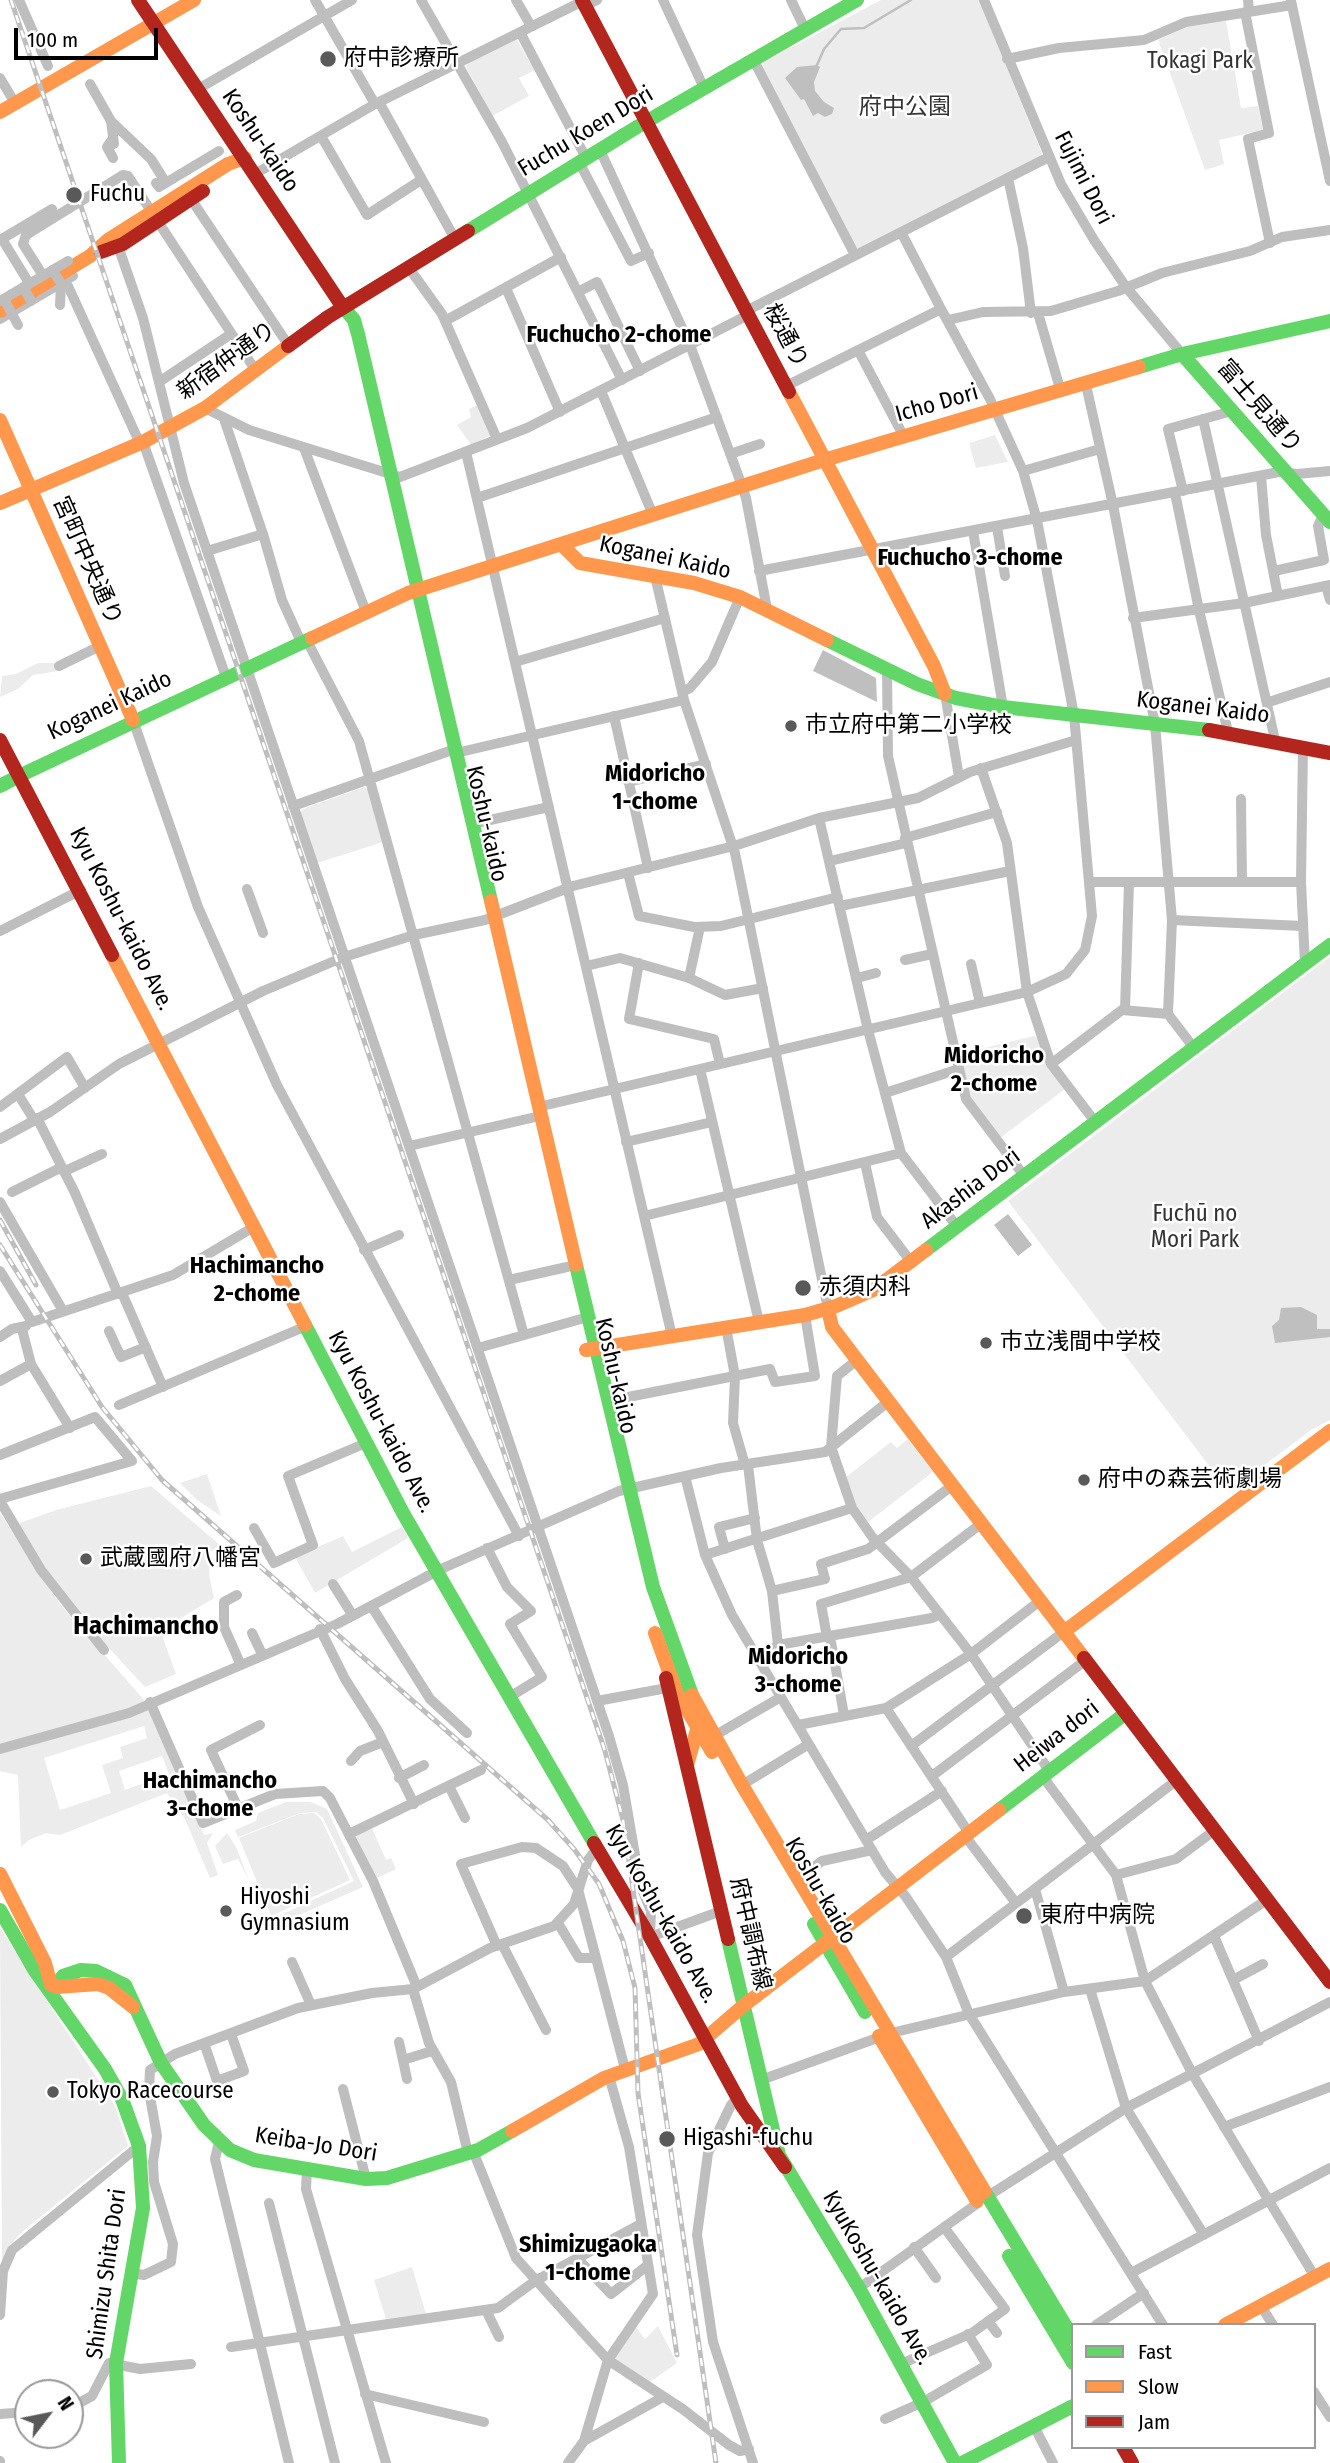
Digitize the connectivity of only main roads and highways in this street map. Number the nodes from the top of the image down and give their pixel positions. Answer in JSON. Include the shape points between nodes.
{"nodes":[{"id":1,"x":138,"y":0,"type":"edge"},
{"id":2,"x":193,"y":0,"type":"edge"},
{"id":3,"x":856,"y":0,"type":"edge"},
{"id":4,"x":587,"y":2,"type":"edge"},
{"id":5,"x":153,"y":23,"type":"junction"},
{"id":6,"x":0,"y":112,"type":"edge"},
{"id":7,"x":646,"y":122,"type":"junction"},
{"id":8,"x":245,"y":158,"type":"junction"},
{"id":9,"x":175,"y":197,"type":"junction"},
{"id":10,"x":191,"y":199,"type":"junction"},
{"id":11,"x":154,"y":217,"type":"junction"},
{"id":12,"x":90,"y":256,"type":"junction"},
{"id":13,"x":4,"y":306,"type":"edge"},
{"id":14,"x":343,"y":308,"type":"junction"},
{"id":15,"x":1330,"y":321,"type":"edge"},
{"id":16,"x":1182,"y":354,"type":"junction"},
{"id":17,"x":0,"y":419,"type":"edge"},
{"id":18,"x":824,"y":460,"type":"junction"},
{"id":19,"x":30,"y":491,"type":"junction"},
{"id":20,"x":0,"y":503,"type":"edge"},
{"id":21,"x":1327,"y":519,"type":"edge"},
{"id":22,"x":561,"y":544,"type":"junction"},
{"id":23,"x":413,"y":591,"type":"junction"},
{"id":24,"x":945,"y":694,"type":"junction"},
{"id":25,"x":133,"y":720,"type":"junction"},
{"id":26,"x":0,"y":740,"type":"edge"},
{"id":27,"x":452,"y":752,"type":"junction"},
{"id":28,"x":1330,"y":752,"type":"edge"},
{"id":29,"x":21,"y":775,"type":"junction"},
{"id":30,"x":0,"y":786,"type":"edge"},
{"id":31,"x":490,"y":918,"type":"junction"},
{"id":32,"x":1330,"y":945,"type":"edge"},
{"id":33,"x":537,"y":1113,"type":"junction"},
{"id":34,"x":828,"y":1309,"type":"junction"},
{"id":35,"x":583,"y":1318,"type":"junction"},
{"id":36,"x":591,"y":1349,"type":"junction"},
{"id":37,"x":1330,"y":1431,"type":"edge"},
{"id":38,"x":624,"y":1490,"type":"junction"},
{"id":39,"x":1065,"y":1631,"type":"junction"},
{"id":40,"x":666,"y":1666,"type":"junction"},
{"id":41,"x":698,"y":1706,"type":"junction"},
{"id":42,"x":1126,"y":1713,"type":"junction"},
{"id":43,"x":698,"y":1732,"type":"junction"},
{"id":44,"x":711,"y":1740,"type":"junction"},
{"id":45,"x":691,"y":1750,"type":"junction"},
{"id":46,"x":687,"y":1765,"type":"junction"},
{"id":47,"x":0,"y":1874,"type":"edge"},
{"id":48,"x":0,"y":1896,"type":"edge"},
{"id":49,"x":0,"y":1910,"type":"edge"},
{"id":50,"x":15,"y":1939,"type":"junction"},
{"id":51,"x":830,"y":1940,"type":"junction"},
{"id":52,"x":1330,"y":1982,"type":"edge"},
{"id":53,"x":54,"y":1989,"type":"junction"},
{"id":54,"x":743,"y":2006,"type":"junction"},
{"id":55,"x":707,"y":2039,"type":"junction"},
{"id":56,"x":740,"y":2098,"type":"junction"},
{"id":57,"x":768,"y":2113,"type":"junction"},
{"id":58,"x":785,"y":2167,"type":"junction"},
{"id":59,"x":983,"y":2199,"type":"junction"},
{"id":60,"x":1330,"y":2269,"type":"edge"},
{"id":61,"x":1229,"y":2323,"type":"edge"},
{"id":62,"x":1071,"y":2335,"type":"edge"},
{"id":63,"x":1071,"y":2359,"type":"edge"},
{"id":64,"x":1071,"y":2407,"type":"edge"},
{"id":65,"x":120,"y":2463,"type":"edge"},
{"id":66,"x":956,"y":2463,"type":"edge"},
{"id":67,"x":962,"y":2463,"type":"edge"}],
"edges":[{"from":1,"to":5,"type":"main road","name":"Koshu-kaido"},
{"from":2,"to":5,"type":"main road"},
{"from":3,"to":7,"type":"main road","name":"Fuchu Koen Dori"},
{"from":4,"to":7,"type":"main road","name":"桜通り"},
{"from":5,"to":6,"type":"main road"},
{"from":5,"to":8,"type":"main road","name":"Koshu-kaido"},
{"from":7,"to":14,"type":"main road","name":"Fuchu Koen Dori"},
{"from":7,"to":18,"type":"main road","name":"桜通り"},
{"from":8,"to":9,"type":"main road"},
{"from":8,"to":10,"type":"main road","via":[[233,172]]},
{"from":8,"to":14,"type":"main road","name":"Koshu-kaido"},
{"from":9,"to":10,"type":"main road"},
{"from":9,"to":11,"type":"main road"},
{"from":10,"to":11,"type":"main road"},
{"from":11,"to":12,"type":"main road","via":[[108,240]]},
{"from":11,"to":12,"type":"main road","via":[[118,246]]},
{"from":12,"to":13,"type":"main road","via":[[57,280]]},
{"from":14,"to":19,"type":"main road","name":"新宿仲通り","via":[[205,408],[169,429]]},
{"from":14,"to":23,"type":"main road","name":"Koshu-kaido","via":[[354,320],[358,334]]},
{"from":15,"to":16,"type":"main road","name":"Icho Dori"},
{"from":16,"to":18,"type":"main road","name":"Icho Dori"},
{"from":16,"to":21,"type":"main road","name":"富士見通り"},
{"from":17,"to":19,"type":"main road","name":"宮町中央通り"},
{"from":18,"to":22,"type":"main road","name":"Icho Dori"},
{"from":18,"to":24,"type":"main road","name":"桜通り"},
{"from":19,"to":20,"type":"main road"},
{"from":19,"to":25,"type":"main road","name":"宮町中央通り"},
{"from":22,"to":23,"type":"main road","name":"Koganei Kaido"},
{"from":22,"to":24,"type":"main road","name":"Koganei Kaido","via":[[580,563],[740,597]]},
{"from":23,"to":25,"type":"main road","name":"Koganei Kaido"},
{"from":23,"to":27,"type":"main road","name":"Koshu-kaido"},
{"from":24,"to":28,"type":"main road","name":"Koganei Kaido","via":[[1003,707],[1228,732]]},
{"from":25,"to":29,"type":"main road","name":"Koganei Kaido"},
{"from":26,"to":29,"type":"main road","name":"Kyu Koshu-kaido Ave."},
{"from":27,"to":31,"type":"main road","name":"Koshu-kaido"},
{"from":27,"to":31,"type":"main road","name":"Koshu-kaido"},
{"from":29,"to":30,"type":"main road","name":"Koganei Kaido"},
{"from":29,"to":55,"type":"main road","name":"Kyu Koshu-kaido Ave.","via":[[252,1228],[436,1572]]},
{"from":31,"to":33,"type":"main road","name":"Koshu-kaido"},
{"from":32,"to":34,"type":"main road","name":"Akashia Dori","via":[[912,1263],[873,1290]]},
{"from":33,"to":35,"type":"main road","name":"Koshu-kaido"},
{"from":33,"to":35,"type":"main road","name":"Koshu-kaido","via":[[566,1267]]},
{"from":34,"to":36,"type":"main road","name":"Akashia Dori"},
{"from":34,"to":39,"type":"main road","name":"Heiwa dori","via":[[832,1327]]},
{"from":35,"to":36,"type":"main road","name":"Koshu-kaido"},
{"from":36,"to":38,"type":"main road","name":"Koshu-kaido"},
{"from":36,"to":38,"type":"main road","name":"Koshu-kaido","via":[[608,1401]]},
{"from":37,"to":39,"type":"main road"},
{"from":38,"to":40,"type":"main road","name":"Koshu-kaido","via":[[642,1591]]},
{"from":38,"to":41,"type":"main road","name":"Koshu-kaido","via":[[664,1623]]},
{"from":39,"to":42,"type":"main road","name":"Heiwa dori"},
{"from":40,"to":43,"type":"main road","name":"Koshu-kaido"},
{"from":40,"to":46,"type":"main road","name":"府中調布線","via":[[667,1688]]},
{"from":41,"to":43,"type":"main road"},
{"from":41,"to":44,"type":"main road","name":"Koshu-kaido"},
{"from":42,"to":51,"type":"main road","name":"Heiwa dori"},
{"from":42,"to":52,"type":"main road"},
{"from":43,"to":44,"type":"main road","name":"Koshu-kaido"},
{"from":43,"to":45,"type":"main road"},
{"from":44,"to":45,"type":"main road"},
{"from":44,"to":51,"type":"main road","name":"Koshu-kaido"},
{"from":44,"to":51,"type":"main road","name":"Koshu-kaido","via":[[743,1785]]},
{"from":45,"to":46,"type":"main road"},
{"from":46,"to":54,"type":"main road","name":"府中調布線"},
{"from":47,"to":53,"type":"main road"},
{"from":48,"to":50,"type":"main road"},
{"from":49,"to":50,"type":"main road"},
{"from":50,"to":53,"type":"main road"},
{"from":51,"to":54,"type":"main road","name":"Heiwa dori"},
{"from":51,"to":59,"type":"main road","name":"Koshu-kaido"},
{"from":53,"to":55,"type":"main road","name":"Keiba-Jo Dori","via":[[63,1976],[81,1970],[96,1971],[125,1985],[161,2063],[204,2125],[240,2156],[366,2179],[387,2178],[471,2152],[609,2076]]},
{"from":53,"to":65,"type":"main road","name":"Shimizu Shita Dori","via":[[122,2099],[139,2146],[143,2208],[116,2363]]},
{"from":54,"to":55,"type":"main road","name":"Heiwa dori"},
{"from":54,"to":57,"type":"main road","name":"府中調布線"},
{"from":55,"to":56,"type":"main road"},
{"from":56,"to":57,"type":"main road"},
{"from":56,"to":58,"type":"main road","via":[[761,2137]]},
{"from":57,"to":58,"type":"main road","name":"KyuKoshu-kaido Ave."},
{"from":58,"to":66,"type":"main road","name":"KyuKoshu-kaido Ave.","via":[[859,2288]]},
{"from":59,"to":62,"type":"main road","name":"Koshu-kaido"},
{"from":59,"to":63,"type":"main road","name":"Koshu-kaido"},
{"from":60,"to":61,"type":"main road"},
{"from":64,"to":67,"type":"main road"}]}
